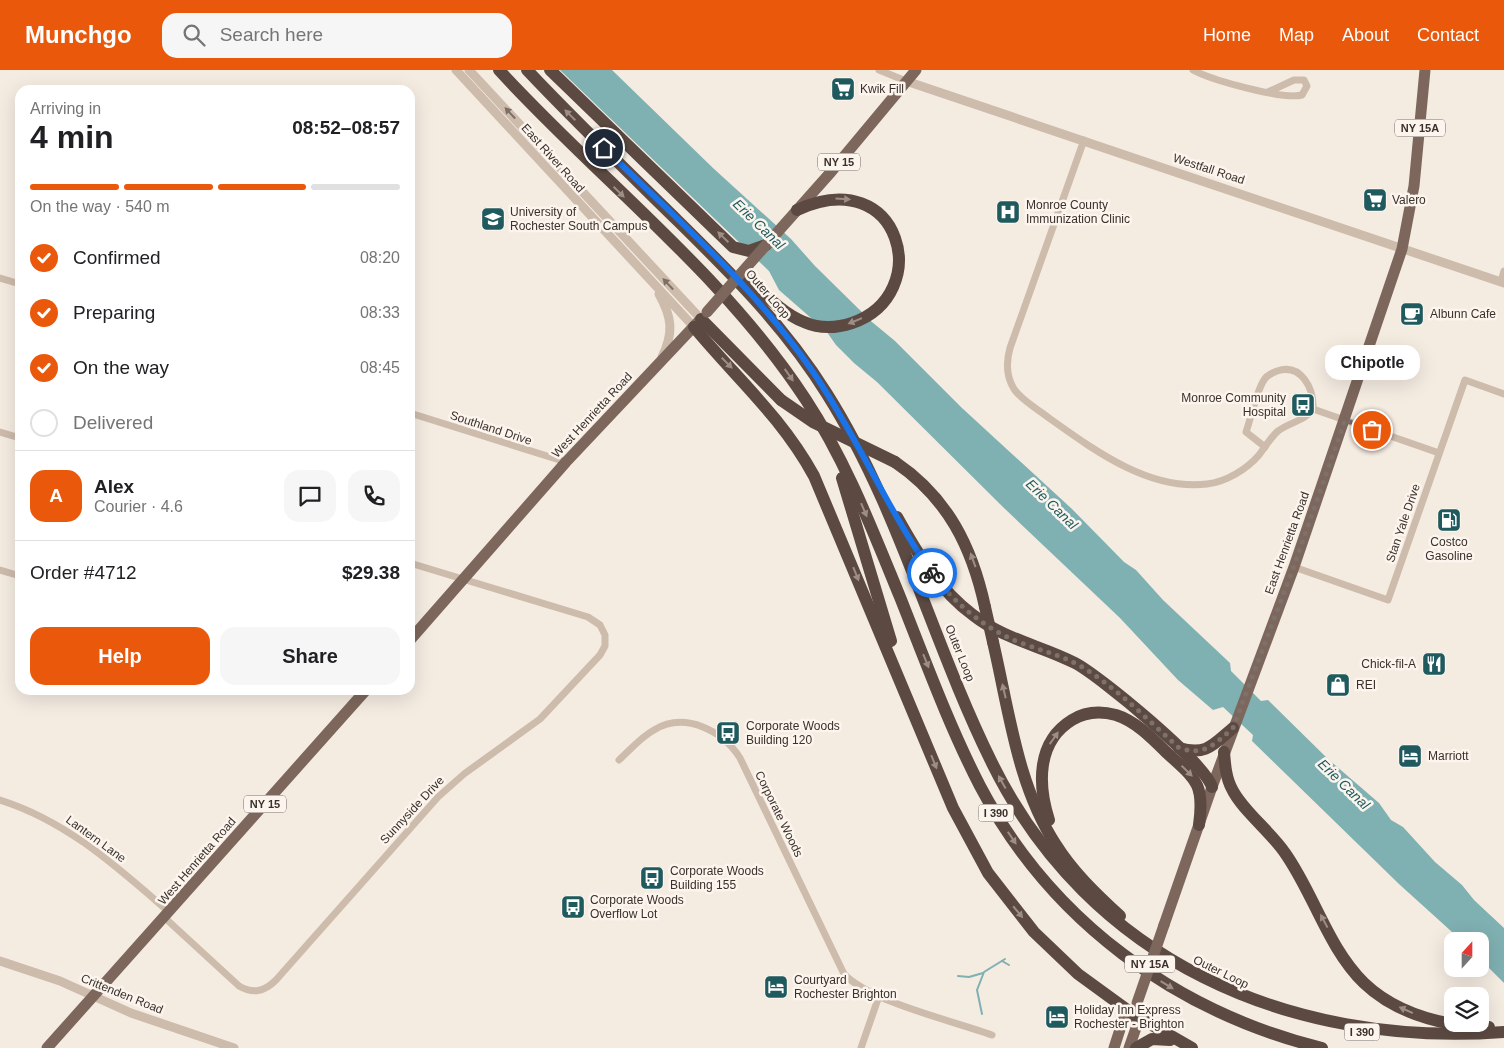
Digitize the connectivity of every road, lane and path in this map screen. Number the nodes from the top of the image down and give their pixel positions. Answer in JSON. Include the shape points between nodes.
{"nodes":[{"id":1,"x":456,"y":70,"type":"edge"},
{"id":2,"x":469,"y":70,"type":"edge"},
{"id":3,"x":497,"y":70,"type":"edge"},
{"id":4,"x":527,"y":70,"type":"edge"},
{"id":5,"x":550,"y":70,"type":"edge"},
{"id":6,"x":879,"y":70,"type":"edge"},
{"id":7,"x":916,"y":70,"type":"edge"},
{"id":8,"x":1193,"y":70,"type":"edge"},
{"id":9,"x":1426,"y":70,"type":"edge"},
{"id":10,"x":906,"y":81,"type":"junction"},
{"id":11,"x":1268,"y":92,"type":"junction"},
{"id":12,"x":1084,"y":140,"type":"junction"},
{"id":13,"x":654,"y":197,"type":"junction"},
{"id":14,"x":797,"y":210,"type":"junction"},
{"id":15,"x":766,"y":245,"type":"junction"},
{"id":16,"x":1402,"y":249,"type":"junction"},
{"id":17,"x":1504,"y":272,"type":"edge"},
{"id":18,"x":0,"y":278,"type":"edge"},
{"id":19,"x":647,"y":278,"type":"junction"},
{"id":20,"x":15,"y":282,"type":"edge"},
{"id":21,"x":1502,"y":282,"type":"edge"},
{"id":22,"x":701,"y":320,"type":"junction"},
{"id":23,"x":657,"y":365,"type":"junction"},
{"id":24,"x":1504,"y":394,"type":"edge"},
{"id":25,"x":1313,"y":409,"type":"junction"},
{"id":26,"x":415,"y":415,"type":"edge"},
{"id":27,"x":1345,"y":420,"type":"junction"},
{"id":28,"x":0,"y":432,"type":"edge"},
{"id":29,"x":828,"y":435,"type":"junction"},
{"id":30,"x":15,"y":436,"type":"edge"},
{"id":31,"x":1265,"y":447,"type":"junction"},
{"id":32,"x":1439,"y":453,"type":"junction"},
{"id":33,"x":862,"y":456,"type":"junction"},
{"id":34,"x":566,"y":462,"type":"junction"},
{"id":35,"x":415,"y":564,"type":"edge"},
{"id":36,"x":1294,"y":566,"type":"junction"},
{"id":37,"x":0,"y":570,"type":"edge"},
{"id":38,"x":15,"y":574,"type":"edge"},
{"id":39,"x":464,"y":580,"type":"junction"},
{"id":40,"x":415,"y":634,"type":"edge"},
{"id":41,"x":360,"y":695,"type":"edge"},
{"id":42,"x":916,"y":717,"type":"junction"},
{"id":43,"x":1233,"y":728,"type":"joint"},
{"id":44,"x":1179,"y":748,"type":"junction"},
{"id":45,"x":1220,"y":748,"type":"junction"},
{"id":46,"x":619,"y":760,"type":"dead end"},
{"id":47,"x":1212,"y":787,"type":"junction"},
{"id":48,"x":0,"y":800,"type":"edge"},
{"id":49,"x":1199,"y":825,"type":"junction"},
{"id":50,"x":1083,"y":878,"type":"junction"},
{"id":51,"x":167,"y":915,"type":"junction"},
{"id":52,"x":0,"y":961,"type":"edge"},
{"id":53,"x":1226,"y":991,"type":"junction"},
{"id":54,"x":879,"y":996,"type":"junction"},
{"id":55,"x":92,"y":997,"type":"junction"},
{"id":56,"x":1135,"y":1009,"type":"junction"},
{"id":57,"x":1444,"y":1022,"type":"edge"},
{"id":58,"x":1489,"y":1026,"type":"edge"},
{"id":59,"x":1504,"y":1027,"type":"edge"},
{"id":60,"x":1504,"y":1032,"type":"edge"},
{"id":61,"x":992,"y":1035,"type":"dead end"},
{"id":62,"x":1189,"y":1047,"type":"edge"},
{"id":63,"x":47,"y":1048,"type":"edge"},
{"id":64,"x":234,"y":1048,"type":"edge"},
{"id":65,"x":862,"y":1048,"type":"edge"},
{"id":66,"x":1114,"y":1048,"type":"edge"},
{"id":67,"x":1129,"y":1048,"type":"edge"},
{"id":68,"x":1136,"y":1048,"type":"edge"},
{"id":69,"x":1322,"y":1048,"type":"edge"}],
"edges":[{"from":1,"to":19,"type":"street","name":"East River Road"},
{"from":22,"to":2,"type":"street","name":"East River Road","one_way":true},
{"from":3,"to":29,"type":"highway","number":"I 390","one_way":true,"via":[[734,306],[781,363]]},
{"from":13,"to":4,"type":"highway","name":"Outer Loop","number":"I 390","one_way":true},
{"from":15,"to":5,"type":"highway","one_way":true,"via":[[748,250],[733,247]]},
{"from":6,"to":10,"type":"street"},
{"from":7,"to":10,"type":"main road","number":"NY 15"},
{"from":8,"to":11,"type":"street"},
{"from":9,"to":16,"type":"main road","name":"East Henrietta Road","number":"NY 15A","via":[[1414,186]]},
{"from":10,"to":12,"type":"street","name":"Westfall Road"},
{"from":10,"to":14,"type":"main road","number":"NY 15"},
{"from":11,"to":11,"type":"street","via":[[1298,96],[1305,93],[1307,86],[1304,80],[1298,79]]},
{"from":12,"to":16,"type":"street","name":"Westfall Road"},
{"from":12,"to":31,"type":"street","via":[[1010,348],[1006,367],[1014,389],[1100,453],[1174,484],[1209,484],[1225,479],[1251,464]]},
{"from":14,"to":13,"type":"highway","one_way":true,"via":[[842,198],[864,203],[879,212],[890,227],[898,252],[898,272],[891,290],[872,312],[860,320],[843,326],[816,326],[789,314]]},
{"from":13,"to":33,"type":"highway","name":"Outer Loop","number":"I 390","via":[[742,283],[782,331],[822,386]]},
{"from":14,"to":15,"type":"main road","name":"West Henrietta Road","number":"NY 15"},
{"from":15,"to":22,"type":"main road","name":"West Henrietta Road","number":"NY 15","bridge":true},
{"from":16,"to":21,"type":"street","name":"Westfall Road"},
{"from":16,"to":27,"type":"main road","name":"East Henrietta Road","number":"NY 15A"},
{"from":17,"to":21,"type":"street"},
{"from":18,"to":20,"type":"street"},
{"from":19,"to":22,"type":"street","name":"East River Road"},
{"from":19,"to":23,"type":"street","via":[[664,304],[671,325],[669,341]]},
{"from":22,"to":23,"type":"main road","name":"West Henrietta Road","number":"NY 15"},
{"from":22,"to":42,"type":"highway","one_way":true,"via":[[774,414],[808,465],[830,509]]},
{"from":50,"to":22,"type":"highway","one_way":true,"bridge":true,"via":[[1057,847],[1032,800],[975,565],[956,525],[924,485],[895,462],[813,422],[781,400]]},
{"from":23,"to":34,"type":"main road","name":"West Henrietta Road","number":"NY 15"},
{"from":24,"to":32,"type":"street","name":"Stan Yale Drive","via":[[1466,380]]},
{"from":25,"to":27,"type":"street"},
{"from":25,"to":31,"type":"street","via":[[1308,416],[1277,431]]},
{"from":25,"to":31,"type":"street","via":[[1310,386],[1296,372],[1281,370],[1271,373],[1264,380],[1246,432]]},
{"from":26,"to":34,"type":"street","name":"Southland Drive"},
{"from":27,"to":32,"type":"street"},
{"from":27,"to":36,"type":"main road","name":"East Henrietta Road","number":"NY 15A"},
{"from":28,"to":30,"type":"street"},
{"from":29,"to":42,"type":"highway"},
{"from":29,"to":69,"type":"highway","number":"I 390","one_way":true,"via":[[865,513],[970,765],[1000,820],[1040,876],[1097,934],[1168,986],[1240,1022]]},
{"from":32,"to":36,"type":"street","name":"Stan Yale Drive","via":[[1388,600]]},
{"from":33,"to":44,"type":"highway","via":[[922,558],[954,600],[1004,635],[1088,671],[1117,692]]},
{"from":53,"to":33,"type":"highway","name":"Outer Loop","number":"I 390","one_way":true,"via":[[1171,962],[1121,927],[1076,885],[1030,828],[1004,786],[977,731]]},
{"from":34,"to":39,"type":"main road","name":"West Henrietta Road","number":"NY 15"},
{"from":35,"to":39,"type":"street"},
{"from":36,"to":43,"type":"main road","name":"East Henrietta Road","number":"NY 15A"},
{"from":37,"to":38,"type":"street"},
{"from":39,"to":40,"type":"main road","name":"West Henrietta Road","number":"NY 15"},
{"from":39,"to":51,"type":"street","name":"Sunnyside Drive","via":[[592,620],[604,630],[603,650],[540,719],[438,797],[266,989],[252,991],[239,986]]},
{"from":41,"to":51,"type":"main road","name":"West Henrietta Road","number":"NY 15"},
{"from":42,"to":56,"type":"highway","one_way":true,"via":[[963,830],[1003,894],[1059,958],[1093,986]]},
{"from":43,"to":45,"type":"highway"},
{"from":44,"to":45,"type":"highway","via":[[1202,751]]},
{"from":44,"to":47,"type":"highway","via":[[1206,776]]},
{"from":45,"to":47,"type":"main road","number":"NY 15A"},
{"from":57,"to":45,"type":"highway","one_way":true,"via":[[1399,1008],[1355,973],[1291,861],[1232,789]]},
{"from":46,"to":54,"type":"street","name":"Corporate Woods","via":[[655,729],[672,724],[701,726],[728,742],[740,758],[840,968],[858,986]]},
{"from":47,"to":49,"type":"main road","number":"NY 15A"},
{"from":48,"to":51,"type":"street","name":"Lantern Lane","via":[[47,818],[77,836]]},
{"from":50,"to":49,"type":"highway","one_way":true,"via":[[1054,834],[1041,792],[1044,758],[1051,740],[1080,716],[1115,715],[1153,740],[1197,783],[1201,799]]},
{"from":49,"to":56,"type":"main road","number":"NY 15A","bridge":true},
{"from":50,"to":53,"type":"highway","via":[[1152,944]]},
{"from":51,"to":55,"type":"main road","name":"West Henrietta Road","number":"NY 15"},
{"from":52,"to":55,"type":"street","name":"Crittenden Road","via":[[60,981]]},
{"from":53,"to":60,"type":"highway","name":"Outer Loop","number":"I 390","via":[[1283,1014],[1355,1031],[1416,1037]]},
{"from":54,"to":61,"type":"street","name":"Corporate Woods"},
{"from":54,"to":65,"type":"street"},
{"from":55,"to":63,"type":"main road","name":"West Henrietta Road","number":"NY 15"},
{"from":55,"to":64,"type":"street","name":"Crittenden Road"},
{"from":56,"to":62,"type":"highway"},
{"from":56,"to":66,"type":"main road","number":"NY 15A","via":[[1124,1020]]},
{"from":56,"to":67,"type":"main road","via":[[1136,1025]]},
{"from":58,"to":59,"type":"highway"},
{"from":62,"to":68,"type":"highway","via":[[1158,1038]]}]}
